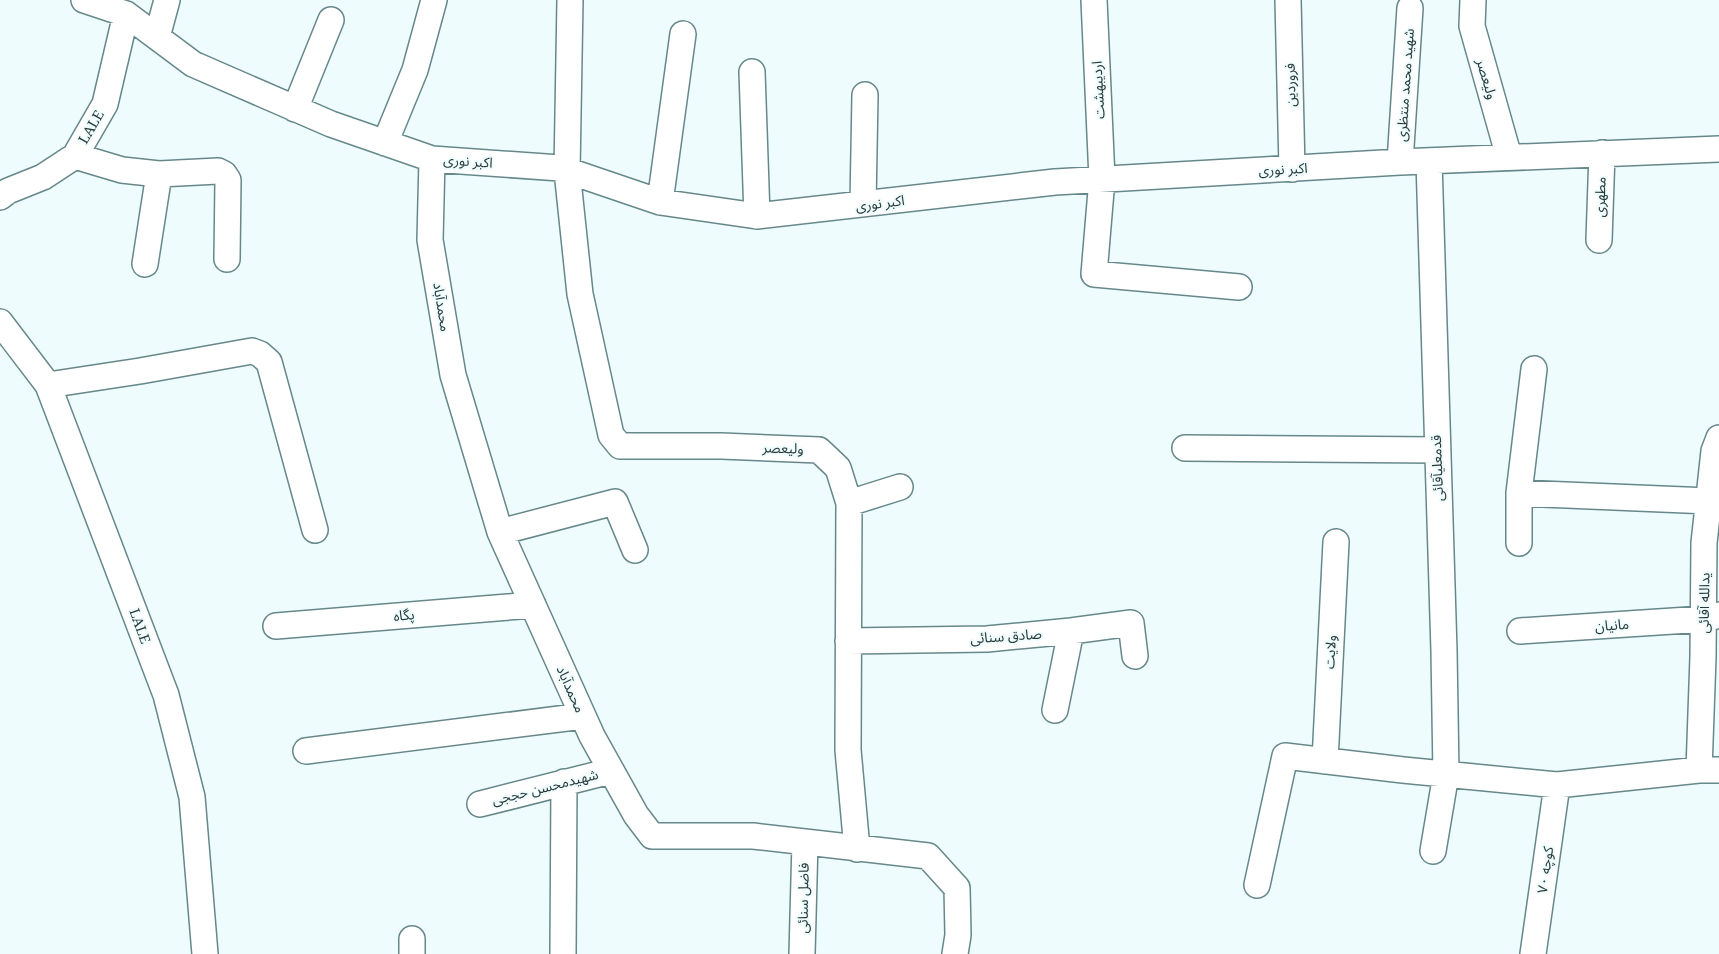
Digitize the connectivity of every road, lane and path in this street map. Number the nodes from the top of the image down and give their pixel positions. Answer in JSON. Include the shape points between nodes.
{"nodes":[{"id":1,"x":84,"y":0,"type":"edge"},
{"id":2,"x":166,"y":0,"type":"edge"},
{"id":3,"x":434,"y":0,"type":"edge"},
{"id":4,"x":570,"y":0,"type":"edge"},
{"id":5,"x":1094,"y":0,"type":"edge"},
{"id":6,"x":1288,"y":0,"type":"edge"},
{"id":7,"x":1473,"y":0,"type":"edge"},
{"id":8,"x":1410,"y":8,"type":"dead end"},
{"id":9,"x":126,"y":14,"type":"junction"},
{"id":10,"x":331,"y":20,"type":"dead end"},
{"id":11,"x":683,"y":34,"type":"dead end"},
{"id":12,"x":157,"y":37,"type":"junction"},
{"id":13,"x":752,"y":72,"type":"dead end"},
{"id":14,"x":865,"y":95,"type":"dead end"},
{"id":15,"x":295,"y":109,"type":"junction"},
{"id":16,"x":385,"y":143,"type":"junction"},
{"id":17,"x":1719,"y":149,"type":"edge"},
{"id":18,"x":1602,"y":153,"type":"junction"},
{"id":19,"x":75,"y":156,"type":"junction"},
{"id":20,"x":1510,"y":157,"type":"junction"},
{"id":21,"x":432,"y":159,"type":"junction"},
{"id":22,"x":1429,"y":161,"type":"junction"},
{"id":23,"x":1400,"y":162,"type":"junction"},
{"id":24,"x":1292,"y":169,"type":"junction"},
{"id":25,"x":568,"y":171,"type":"junction"},
{"id":26,"x":159,"y":174,"type":"junction"},
{"id":27,"x":1102,"y":179,"type":"junction"},
{"id":28,"x":0,"y":197,"type":"edge"},
{"id":29,"x":660,"y":202,"type":"junction"},
{"id":30,"x":863,"y":204,"type":"junction"},
{"id":31,"x":757,"y":216,"type":"junction"},
{"id":32,"x":1599,"y":240,"type":"dead end"},
{"id":33,"x":227,"y":259,"type":"dead end"},
{"id":34,"x":145,"y":264,"type":"dead end"},
{"id":35,"x":1239,"y":287,"type":"dead end"},
{"id":36,"x":0,"y":322,"type":"edge"},
{"id":37,"x":1534,"y":369,"type":"dead end"},
{"id":38,"x":48,"y":385,"type":"junction"},
{"id":39,"x":1719,"y":438,"type":"edge"},
{"id":40,"x":1185,"y":448,"type":"dead end"},
{"id":41,"x":1437,"y":450,"type":"junction"},
{"id":42,"x":900,"y":487,"type":"dead end"},
{"id":43,"x":1519,"y":493,"type":"junction"},
{"id":44,"x":1709,"y":501,"type":"junction"},
{"id":45,"x":849,"y":503,"type":"junction"},
{"id":46,"x":315,"y":530,"type":"dead end"},
{"id":47,"x":500,"y":532,"type":"junction"},
{"id":48,"x":1336,"y":542,"type":"dead end"},
{"id":49,"x":1519,"y":544,"type":"dead end"},
{"id":50,"x":635,"y":550,"type":"dead end"},
{"id":51,"x":533,"y":605,"type":"junction"},
{"id":52,"x":1711,"y":617,"type":"edge"},
{"id":53,"x":276,"y":626,"type":"dead end"},
{"id":54,"x":1071,"y":631,"type":"junction"},
{"id":55,"x":1520,"y":631,"type":"dead end"},
{"id":56,"x":848,"y":641,"type":"junction"},
{"id":57,"x":1135,"y":656,"type":"dead end"},
{"id":58,"x":1055,"y":710,"type":"dead end"},
{"id":59,"x":583,"y":716,"type":"junction"},
{"id":60,"x":306,"y":751,"type":"dead end"},
{"id":61,"x":1325,"y":761,"type":"junction"},
{"id":62,"x":1709,"y":770,"type":"edge"},
{"id":63,"x":611,"y":771,"type":"junction"},
{"id":64,"x":1446,"y":774,"type":"junction"},
{"id":65,"x":564,"y":782,"type":"junction"},
{"id":66,"x":1557,"y":785,"type":"junction"},
{"id":67,"x":480,"y":804,"type":"dead end"},
{"id":68,"x":805,"y":842,"type":"junction"},
{"id":69,"x":857,"y":849,"type":"junction"},
{"id":70,"x":1433,"y":851,"type":"dead end"},
{"id":71,"x":1257,"y":885,"type":"dead end"},
{"id":72,"x":205,"y":954,"type":"edge"},
{"id":73,"x":563,"y":954,"type":"edge"},
{"id":74,"x":802,"y":954,"type":"edge"},
{"id":75,"x":955,"y":954,"type":"edge"},
{"id":76,"x":1533,"y":954,"type":"edge"}],
"edges":[{"from":1,"to":9,"type":"street","name":"اکبر نوری"},
{"from":2,"to":12,"type":"street"},
{"from":3,"to":16,"type":"street","via":[[415,70]]},
{"from":4,"to":25,"type":"street","name":"ولیعصر"},
{"from":5,"to":27,"type":"street","name":"اردیبهشت"},
{"from":6,"to":24,"type":"street","name":"فروردین"},
{"from":7,"to":20,"type":"street","name":"ولیعصر","via":[[1472,26]]},
{"from":8,"to":23,"type":"street","name":"شهید محمد منتظری"},
{"from":9,"to":12,"type":"street","name":"اکبر نوری"},
{"from":9,"to":19,"type":"street","name":"LALE","via":[[105,104]]},
{"from":10,"to":15,"type":"street"},
{"from":11,"to":29,"type":"street"},
{"from":12,"to":15,"type":"street","name":"اکبر نوری","via":[[192,64]]},
{"from":13,"to":31,"type":"street"},
{"from":14,"to":30,"type":"street"},
{"from":15,"to":16,"type":"street","name":"اکبر نوری"},
{"from":16,"to":21,"type":"street","name":"اکبر نوری"},
{"from":17,"to":18,"type":"street","name":"اکبر نوری"},
{"from":18,"to":20,"type":"street","name":"اکبر نوری"},
{"from":18,"to":32,"type":"street","name":"مطهری"},
{"from":19,"to":26,"type":"street","via":[[122,170]]},
{"from":19,"to":28,"type":"street","name":"LALE","via":[[42,177]]},
{"from":20,"to":22,"type":"street","name":"اکبر نوری"},
{"from":21,"to":25,"type":"street","name":"اکبر نوری"},
{"from":21,"to":47,"type":"street","name":"محمدآباد","via":[[430,240],[453,375]]},
{"from":22,"to":23,"type":"street","name":"اکبر نوری"},
{"from":22,"to":41,"type":"street","name":"قدمعلیآقائی"},
{"from":23,"to":24,"type":"street","name":"اکبر نوری"},
{"from":24,"to":27,"type":"street","name":"اکبر نوری"},
{"from":25,"to":29,"type":"street","name":"اکبر نوری"},
{"from":25,"to":45,"type":"street","name":"ولیعصر","via":[[580,294],[611,435],[620,446],[819,450],[838,468]]},
{"from":26,"to":33,"type":"street","via":[[218,171],[224,174],[228,180]]},
{"from":26,"to":34,"type":"street"},
{"from":27,"to":30,"type":"street","name":"اکبر نوری"},
{"from":27,"to":35,"type":"street","name":"اردیبهشت","via":[[1094,274]]},
{"from":29,"to":31,"type":"street","name":"اکبر نوری"},
{"from":30,"to":31,"type":"street","name":"اکبر نوری"},
{"from":36,"to":38,"type":"street","name":"LALE"},
{"from":37,"to":43,"type":"street"},
{"from":38,"to":46,"type":"street","via":[[252,350],[260,354],[269,362]]},
{"from":38,"to":72,"type":"street","name":"LALE","via":[[166,695],[192,797]]},
{"from":39,"to":44,"type":"street","name":"یدالله آقائی","via":[[1714,451]]},
{"from":40,"to":41,"type":"street"},
{"from":41,"to":64,"type":"street","name":"قدمعلیآقائی"},
{"from":42,"to":45,"type":"street"},
{"from":43,"to":44,"type":"street"},
{"from":43,"to":49,"type":"street"},
{"from":44,"to":52,"type":"street","name":"یدالله آقائی","via":[[1704,543]]},
{"from":45,"to":56,"type":"street","name":"ولیعصر"},
{"from":47,"to":50,"type":"street","via":[[614,502]]},
{"from":47,"to":51,"type":"street","name":"محمدآباد"},
{"from":48,"to":61,"type":"street","name":"ولایت"},
{"from":51,"to":53,"type":"street","name":"پگاه"},
{"from":51,"to":59,"type":"street","name":"محمدآباد"},
{"from":52,"to":55,"type":"street","name":"مانیان"},
{"from":52,"to":62,"type":"street","name":"یدالله آقائی"},
{"from":54,"to":56,"type":"street","name":"صادق سنائی","via":[[987,639]]},
{"from":54,"to":57,"type":"street","name":"صادق سنائی","via":[[1131,623]]},
{"from":54,"to":58,"type":"street"},
{"from":56,"to":69,"type":"street","name":"ولیعصر","via":[[848,750]]},
{"from":59,"to":60,"type":"street"},
{"from":59,"to":63,"type":"street","name":"محمدآباد"},
{"from":61,"to":64,"type":"street"},
{"from":61,"to":71,"type":"street","via":[[1285,756]]},
{"from":62,"to":66,"type":"street"},
{"from":63,"to":65,"type":"street","name":"شهیدمحسن حججی"},
{"from":63,"to":68,"type":"street","name":"محمدآباد","via":[[652,836],[753,836]]},
{"from":64,"to":66,"type":"street"},
{"from":64,"to":70,"type":"street","name":"قدمعلیآقائی"},
{"from":65,"to":67,"type":"street","name":"شهیدمحسن حججی"},
{"from":65,"to":73,"type":"street"},
{"from":66,"to":76,"type":"street","name":"کوچه ۷۰"},
{"from":68,"to":69,"type":"street","name":"محمدآباد"},
{"from":68,"to":74,"type":"street","name":"فاضل سنائی"},
{"from":69,"to":75,"type":"street","name":"محمدآباد","via":[[928,856],[957,888]]}]}
